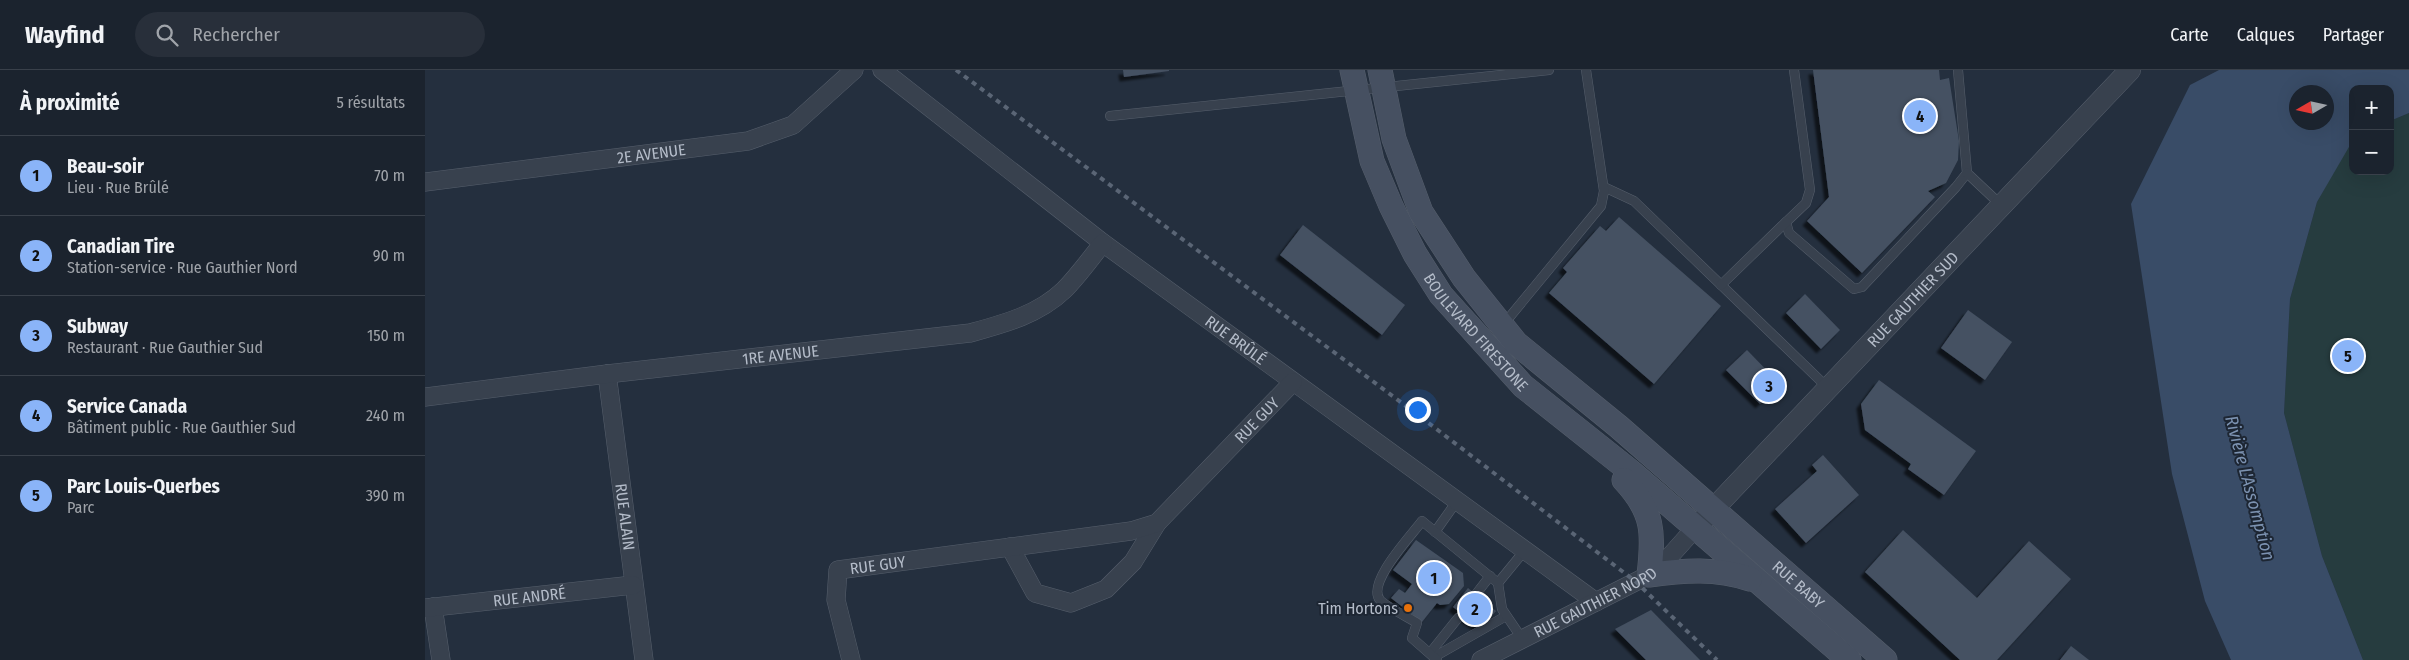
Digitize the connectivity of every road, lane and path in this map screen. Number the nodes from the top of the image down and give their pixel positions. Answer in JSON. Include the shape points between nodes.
{"nodes":[{"id":1,"x":854,"y":70,"type":"edge"},
{"id":2,"x":882,"y":70,"type":"edge"},
{"id":3,"x":1549,"y":70,"type":"edge"},
{"id":4,"x":1586,"y":70,"type":"edge"},
{"id":5,"x":1794,"y":70,"type":"edge"},
{"id":6,"x":1958,"y":70,"type":"edge"},
{"id":7,"x":2130,"y":70,"type":"edge"},
{"id":8,"x":1382,"y":79,"type":"edge"},
{"id":9,"x":1354,"y":80,"type":"edge"},
{"id":10,"x":1110,"y":116,"type":"dead end"},
{"id":11,"x":1967,"y":173,"type":"junction"},
{"id":12,"x":425,"y":182,"type":"edge"},
{"id":13,"x":1604,"y":188,"type":"junction"},
{"id":14,"x":2001,"y":206,"type":"junction"},
{"id":15,"x":1786,"y":222,"type":"junction"},
{"id":16,"x":1103,"y":243,"type":"junction"},
{"id":17,"x":1721,"y":285,"type":"junction"},
{"id":18,"x":1502,"y":325,"type":"junction"},
{"id":19,"x":607,"y":374,"type":"junction"},
{"id":20,"x":1293,"y":382,"type":"junction"},
{"id":21,"x":1828,"y":388,"type":"junction"},
{"id":22,"x":425,"y":397,"type":"edge"},
{"id":23,"x":1569,"y":423,"type":"junction"},
{"id":24,"x":1457,"y":501,"type":"junction"},
{"id":25,"x":1713,"y":510,"type":"junction"},
{"id":26,"x":1157,"y":523,"type":"junction"},
{"id":27,"x":1696,"y":527,"type":"junction"},
{"id":28,"x":1435,"y":532,"type":"junction"},
{"id":29,"x":1010,"y":547,"type":"junction"},
{"id":30,"x":1525,"y":550,"type":"junction"},
{"id":31,"x":1649,"y":575,"type":"junction"},
{"id":32,"x":1489,"y":576,"type":"junction"},
{"id":33,"x":1758,"y":582,"type":"junction"},
{"id":34,"x":1498,"y":583,"type":"junction"},
{"id":35,"x":633,"y":585,"type":"junction"},
{"id":36,"x":1473,"y":598,"type":"dead end"},
{"id":37,"x":1596,"y":602,"type":"junction"},
{"id":38,"x":429,"y":608,"type":"edge"},
{"id":39,"x":1507,"y":616,"type":"junction"},
{"id":40,"x":1458,"y":618,"type":"dead end"},
{"id":41,"x":1523,"y":640,"type":"junction"},
{"id":42,"x":1434,"y":657,"type":"edge"},
{"id":43,"x":441,"y":660,"type":"edge"},
{"id":44,"x":644,"y":660,"type":"edge"},
{"id":45,"x":851,"y":660,"type":"edge"},
{"id":46,"x":1481,"y":660,"type":"edge"},
{"id":47,"x":1849,"y":660,"type":"edge"},
{"id":48,"x":1885,"y":660,"type":"edge"}],
"edges":[{"from":1,"to":12,"type":"street","name":"2E AVENUE","via":[[793,125],[748,141]]},
{"from":2,"to":16,"type":"street","name":"RUE BRÛLÉ"},
{"from":3,"to":8,"type":"lane"},
{"from":4,"to":13,"type":"lane"},
{"from":5,"to":15,"type":"lane","via":[[1810,190],[1806,203]]},
{"from":6,"to":11,"type":"lane"},
{"from":7,"to":14,"type":"street","name":"RUE GAUTHIER SUD"},
{"from":8,"to":9,"type":"lane"},
{"from":8,"to":18,"type":"main road","name":"BOULEVARD FIRESTONE","via":[[1394,139],[1421,212],[1464,278]]},
{"from":9,"to":10,"type":"lane"},
{"from":9,"to":23,"type":"main road","name":"BOULEVARD FIRESTONE","via":[[1372,161],[1415,254],[1437,288],[1523,386]]},
{"from":11,"to":14,"type":"lane"},
{"from":11,"to":15,"type":"lane","via":[[1862,287],[1854,289],[1789,233]]},
{"from":13,"to":17,"type":"lane","via":[[1634,201]]},
{"from":13,"to":18,"type":"lane","via":[[1601,206]]},
{"from":14,"to":21,"type":"street","name":"RUE GAUTHIER SUD"},
{"from":15,"to":17,"type":"lane"},
{"from":16,"to":19,"type":"street","name":"1RE AVENUE","via":[[1063,290],[1047,303],[1029,314],[970,332]]},
{"from":16,"to":20,"type":"street","name":"RUE BRÛLÉ"},
{"from":17,"to":21,"type":"lane"},
{"from":18,"to":25,"type":"main road","name":"BOULEVARD FIRESTONE","via":[[1516,343],[1619,427]]},
{"from":19,"to":22,"type":"street","name":"1RE AVENUE"},
{"from":19,"to":35,"type":"street","name":"RUE ALAIN"},
{"from":20,"to":24,"type":"street","name":"RUE BRÛLÉ"},
{"from":20,"to":26,"type":"street","name":"RUE GUY"},
{"from":21,"to":25,"type":"street","name":"RUE GAUTHIER SUD"},
{"from":23,"to":27,"type":"main road","name":"BOULEVARD FIRESTONE"},
{"from":23,"to":31,"type":"main road","via":[[1644,505],[1652,530]]},
{"from":24,"to":28,"type":"lane"},
{"from":24,"to":30,"type":"street","name":"RUE BRÛLÉ"},
{"from":25,"to":27,"type":"street","name":"RUE GAUTHIER SUD"},
{"from":25,"to":48,"type":"main road","name":"RUE BABY"},
{"from":26,"to":29,"type":"street","name":"RUE GUY","via":[[1131,530]]},
{"from":26,"to":29,"type":"street","name":"RUE GUY","via":[[1133,562],[1106,590],[1071,604],[1035,593]]},
{"from":27,"to":31,"type":"street","name":"RUE GAUTHIER NORD"},
{"from":27,"to":33,"type":"main road","name":"RUE BABY"},
{"from":28,"to":32,"type":"lane"},
{"from":28,"to":42,"type":"lane","via":[[1422,521],[1380,577],[1377,592],[1380,600],[1417,623],[1412,638]]},
{"from":29,"to":45,"type":"street","name":"RUE GUY","via":[[838,570],[836,600]]},
{"from":30,"to":34,"type":"lane"},
{"from":30,"to":37,"type":"street","name":"RUE BRÛLÉ"},
{"from":31,"to":33,"type":"main road","via":[[1714,570]]},
{"from":31,"to":37,"type":"street","name":"RUE GAUTHIER NORD"},
{"from":32,"to":34,"type":"lane"},
{"from":32,"to":36,"type":"lane"},
{"from":33,"to":47,"type":"main road","name":"RUE BABY"},
{"from":34,"to":39,"type":"lane","via":[[1501,609]]},
{"from":35,"to":38,"type":"street","name":"RUE ANDRÉ"},
{"from":35,"to":44,"type":"street","name":"RUE ALAIN"},
{"from":37,"to":41,"type":"street","name":"RUE GAUTHIER NORD"},
{"from":38,"to":43,"type":"street"},
{"from":39,"to":41,"type":"lane"},
{"from":39,"to":42,"type":"lane"},
{"from":40,"to":42,"type":"lane"},
{"from":41,"to":46,"type":"street","name":"RUE GAUTHIER NORD"}]}
